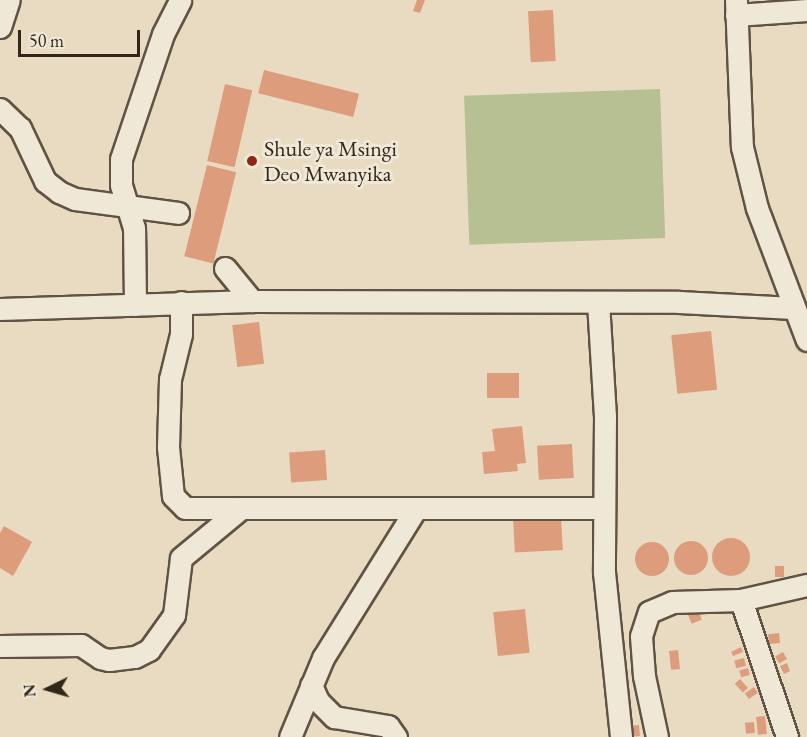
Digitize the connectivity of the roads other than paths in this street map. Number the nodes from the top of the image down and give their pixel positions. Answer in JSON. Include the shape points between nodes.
{"nodes":[{"id":1,"x":9,"y":0,"type":"edge"},
{"id":2,"x":180,"y":0,"type":"edge"},
{"id":3,"x":736,"y":7,"type":"edge"},
{"id":4,"x":807,"y":10,"type":"edge"},
{"id":5,"x":0,"y":27,"type":"edge"},
{"id":6,"x":0,"y":109,"type":"edge"},
{"id":7,"x":129,"y":206,"type":"junction"},
{"id":8,"x":178,"y":213,"type":"dead end"},
{"id":9,"x":225,"y":268,"type":"dead end"},
{"id":10,"x":252,"y":301,"type":"junction"},
{"id":11,"x":598,"y":302,"type":"junction"},
{"id":12,"x":181,"y":303,"type":"junction"},
{"id":13,"x":135,"y":305,"type":"junction"},
{"id":14,"x":793,"y":308,"type":"junction"},
{"id":15,"x":0,"y":309,"type":"edge"},
{"id":16,"x":807,"y":340,"type":"edge"},
{"id":17,"x":603,"y":508,"type":"junction"},
{"id":18,"x":239,"y":510,"type":"junction"},
{"id":19,"x":415,"y":510,"type":"junction"},
{"id":20,"x":807,"y":585,"type":"edge"},
{"id":21,"x":741,"y":600,"type":"junction"},
{"id":22,"x":0,"y":646,"type":"edge"},
{"id":23,"x":308,"y":692,"type":"junction"},
{"id":24,"x":290,"y":737,"type":"edge"},
{"id":25,"x":308,"y":737,"type":"edge"},
{"id":26,"x":396,"y":737,"type":"edge"},
{"id":27,"x":621,"y":737,"type":"edge"},
{"id":28,"x":657,"y":737,"type":"edge"},
{"id":29,"x":787,"y":737,"type":"edge"}],
"edges":[{"from":1,"to":5,"type":"street"},
{"from":2,"to":7,"type":"street","via":[[163,34],[123,150],[120,180]]},
{"from":3,"to":4,"type":"street"},
{"from":3,"to":14,"type":"street","via":[[742,147],[757,208]]},
{"from":6,"to":7,"type":"street","via":[[20,128],[38,172],[51,187],[75,199]]},
{"from":7,"to":8,"type":"street"},
{"from":7,"to":13,"type":"street","via":[[135,240]]},
{"from":9,"to":10,"type":"street"},
{"from":10,"to":11,"type":"street"},
{"from":10,"to":12,"type":"street"},
{"from":11,"to":14,"type":"street"},
{"from":11,"to":17,"type":"street","via":[[605,416]]},
{"from":12,"to":13,"type":"street"},
{"from":12,"to":18,"type":"street","via":[[183,318],[171,366],[169,401],[173,496],[187,509]]},
{"from":13,"to":15,"type":"street"},
{"from":14,"to":16,"type":"street"},
{"from":17,"to":19,"type":"street"},
{"from":17,"to":27,"type":"street","via":[[607,604]]},
{"from":18,"to":19,"type":"street"},
{"from":18,"to":22,"type":"street","via":[[181,558],[174,615],[148,650],[135,657],[109,660],[81,645]]},
{"from":19,"to":23,"type":"street","via":[[323,658]]},
{"from":20,"to":21,"type":"street"},
{"from":21,"to":28,"type":"street","via":[[685,600],[662,604],[649,612],[640,636]]},
{"from":21,"to":29,"type":"street"},
{"from":23,"to":24,"type":"street"},
{"from":23,"to":25,"type":"street"},
{"from":23,"to":26,"type":"street","via":[[334,717],[388,726]]}]}
